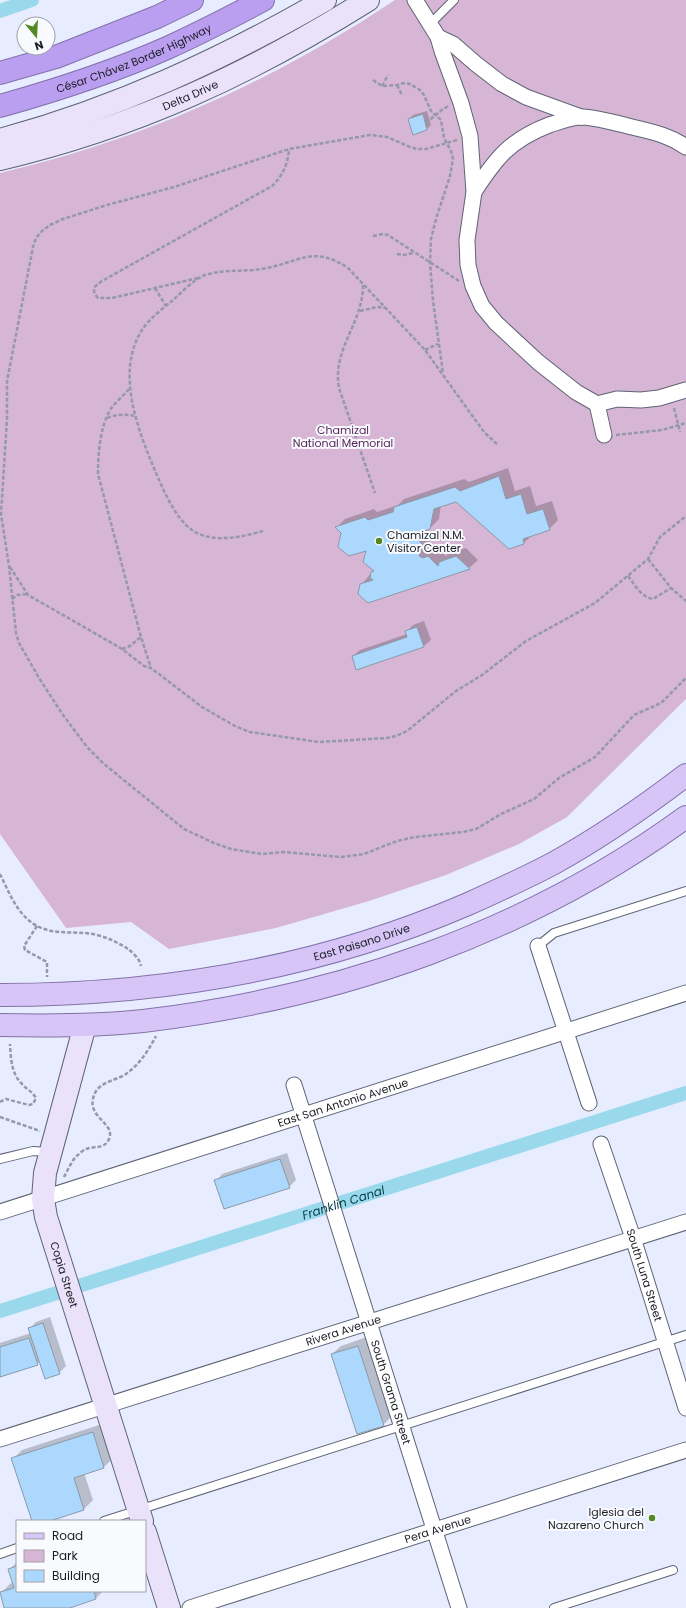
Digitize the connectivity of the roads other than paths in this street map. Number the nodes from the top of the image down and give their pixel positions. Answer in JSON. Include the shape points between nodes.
{"nodes":[{"id":1,"x":192,"y":0,"type":"edge"},
{"id":2,"x":263,"y":0,"type":"edge"},
{"id":3,"x":325,"y":0,"type":"edge"},
{"id":4,"x":368,"y":0,"type":"edge"},
{"id":5,"x":415,"y":0,"type":"edge"},
{"id":6,"x":454,"y":0,"type":"edge"},
{"id":7,"x":431,"y":23,"type":"junction"},
{"id":8,"x":438,"y":37,"type":"junction"},
{"id":9,"x":0,"y":73,"type":"edge"},
{"id":10,"x":0,"y":106,"type":"edge"},
{"id":11,"x":581,"y":117,"type":"junction"},
{"id":12,"x":0,"y":140,"type":"edge"},
{"id":13,"x":682,"y":141,"type":"edge"},
{"id":14,"x":0,"y":159,"type":"edge"},
{"id":15,"x":474,"y":192,"type":"junction"},
{"id":16,"x":686,"y":390,"type":"edge"},
{"id":17,"x":597,"y":404,"type":"junction"},
{"id":18,"x":604,"y":435,"type":"road end"},
{"id":19,"x":686,"y":775,"type":"edge"},
{"id":20,"x":686,"y":817,"type":"edge"},
{"id":21,"x":686,"y":891,"type":"edge"},
{"id":22,"x":538,"y":946,"type":"joint"},
{"id":23,"x":152,"y":988,"type":"junction"},
{"id":24,"x":686,"y":993,"type":"edge"},
{"id":25,"x":1,"y":995,"type":"edge"},
{"id":26,"x":85,"y":1025,"type":"junction"},
{"id":27,"x":4,"y":1032,"type":"edge"},
{"id":28,"x":566,"y":1032,"type":"junction"},
{"id":29,"x":294,"y":1085,"type":"dead end"},
{"id":30,"x":589,"y":1103,"type":"dead end"},
{"id":31,"x":303,"y":1115,"type":"junction"},
{"id":32,"x":601,"y":1144,"type":"dead end"},
{"id":33,"x":50,"y":1152,"type":"junction"},
{"id":34,"x":0,"y":1159,"type":"edge"},
{"id":35,"x":43,"y":1199,"type":"junction"},
{"id":36,"x":0,"y":1212,"type":"edge"},
{"id":37,"x":686,"y":1222,"type":"edge"},
{"id":38,"x":633,"y":1238,"type":"junction"},
{"id":39,"x":368,"y":1322,"type":"junction"},
{"id":40,"x":686,"y":1335,"type":"edge"},
{"id":41,"x":665,"y":1342,"type":"junction"},
{"id":42,"x":105,"y":1406,"type":"junction"},
{"id":43,"x":686,"y":1408,"type":"edge"},
{"id":44,"x":401,"y":1426,"type":"junction"},
{"id":45,"x":0,"y":1439,"type":"edge"},
{"id":46,"x":686,"y":1450,"type":"edge"},
{"id":47,"x":140,"y":1516,"type":"edge"},
{"id":48,"x":111,"y":1520,"type":"edge"},
{"id":49,"x":434,"y":1530,"type":"junction"},
{"id":50,"x":146,"y":1535,"type":"edge"},
{"id":51,"x":16,"y":1548,"type":"edge"},
{"id":52,"x":0,"y":1554,"type":"edge"},
{"id":53,"x":673,"y":1570,"type":"dead end"},
{"id":54,"x":169,"y":1608,"type":"edge"},
{"id":55,"x":190,"y":1608,"type":"edge"},
{"id":56,"x":459,"y":1608,"type":"edge"},
{"id":57,"x":554,"y":1608,"type":"edge"}],
"edges":[{"from":1,"to":9,"type":"highway","via":[[157,17],[56,57]]},
{"from":2,"to":10,"type":"highway","name":"César Chávez Border Highway","via":[[166,48],[120,67],[54,91]]},
{"from":3,"to":12,"type":"main road","name":"Delta Drive","via":[[225,55],[160,85],[80,116]]},
{"from":4,"to":14,"type":"main road","name":"Delta Drive","via":[[290,47],[184,99],[78,139]]},
{"from":5,"to":7,"type":"street"},
{"from":6,"to":7,"type":"lane"},
{"from":7,"to":8,"type":"street"},
{"from":8,"to":11,"type":"street","via":[[453,44],[502,84],[526,97]]},
{"from":8,"to":15,"type":"street","via":[[470,136]]},
{"from":11,"to":13,"type":"street","via":[[614,122]]},
{"from":11,"to":15,"type":"street","via":[[534,131],[512,144],[496,159]]},
{"from":15,"to":17,"type":"street","via":[[467,240],[468,265],[473,286],[482,306],[496,323],[538,362],[576,392]]},
{"from":16,"to":17,"type":"street","via":[[670,396],[641,400],[617,399]]},
{"from":17,"to":18,"type":"street"},
{"from":19,"to":23,"type":"main road","name":"East Paisano Drive","via":[[639,811],[553,864],[428,921],[352,947],[297,961],[246,973]]},
{"from":20,"to":26,"type":"main road","via":[[596,876],[551,900],[490,929],[403,963],[330,986],[257,1003],[141,1021]]},
{"from":21,"to":22,"type":"lane","via":[[554,933]]},
{"from":22,"to":28,"type":"street"},
{"from":23,"to":25,"type":"main road","name":"East Paisano Drive","via":[[96,993]]},
{"from":23,"to":26,"type":"main road","via":[[134,1000],[108,1002],[97,1006],[91,1010]]},
{"from":24,"to":28,"type":"street","name":"East San Antonio Avenue"},
{"from":26,"to":27,"type":"main road"},
{"from":26,"to":33,"type":"main road","name":"Copia Street"},
{"from":28,"to":30,"type":"street"},
{"from":28,"to":31,"type":"street","name":"East San Antonio Avenue"},
{"from":29,"to":31,"type":"street","name":"South Grama Street"},
{"from":31,"to":35,"type":"street","name":"East San Antonio Avenue"},
{"from":31,"to":39,"type":"street","name":"South Grama Street"},
{"from":32,"to":38,"type":"street","name":"South Luna Street"},
{"from":33,"to":34,"type":"lane","via":[[33,1151]]},
{"from":33,"to":35,"type":"main road","name":"Copia Street"},
{"from":35,"to":36,"type":"street","name":"East San Antonio Avenue"},
{"from":35,"to":42,"type":"main road","name":"Copia Street","via":[[46,1217]]},
{"from":37,"to":38,"type":"street","name":"Rivera Avenue"},
{"from":38,"to":39,"type":"street","name":"Rivera Avenue"},
{"from":38,"to":41,"type":"street","name":"South Luna Street"},
{"from":39,"to":42,"type":"street","name":"Rivera Avenue"},
{"from":39,"to":44,"type":"street","name":"South Grama Street"},
{"from":40,"to":41,"type":"lane"},
{"from":41,"to":43,"type":"street","name":"South Luna Street"},
{"from":41,"to":44,"type":"lane"},
{"from":42,"to":45,"type":"street","name":"Rivera Avenue"},
{"from":42,"to":47,"type":"main road","name":"Copia Street"},
{"from":44,"to":47,"type":"lane"},
{"from":44,"to":49,"type":"street","name":"South Grama Street"},
{"from":46,"to":49,"type":"street","name":"Pera Avenue"},
{"from":47,"to":48,"type":"lane"},
{"from":49,"to":55,"type":"street","name":"Pera Avenue"},
{"from":49,"to":56,"type":"street","name":"South Grama Street"},
{"from":50,"to":54,"type":"main road"},
{"from":51,"to":52,"type":"lane"},
{"from":53,"to":57,"type":"lane"}]}
